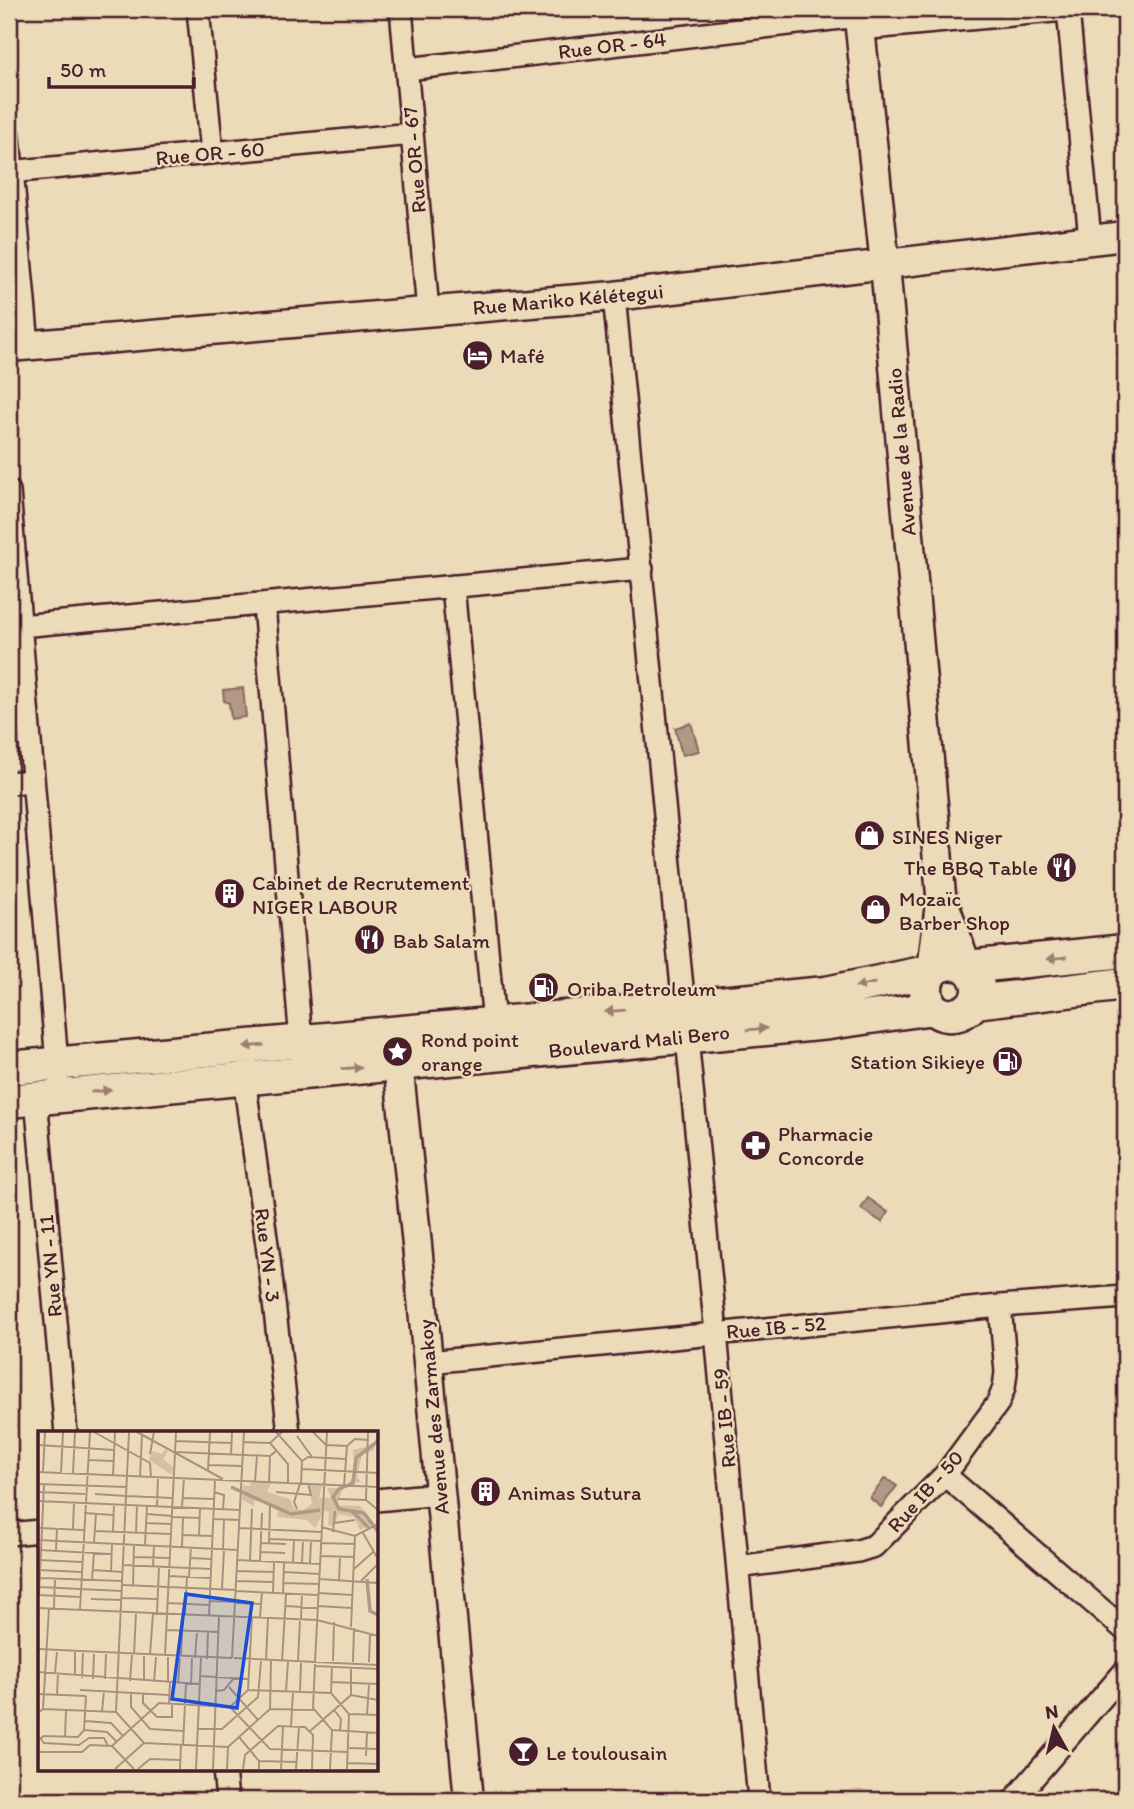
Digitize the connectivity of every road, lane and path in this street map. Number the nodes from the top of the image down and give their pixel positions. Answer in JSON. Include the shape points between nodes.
{"nodes":[{"id":1,"x":198,"y":9,"type":"edge"},
{"id":2,"x":401,"y":9,"type":"edge"},
{"id":3,"x":1068,"y":9,"type":"edge"},
{"id":4,"x":1076,"y":9,"type":"edge"},
{"id":5,"x":859,"y":18,"type":"edge"},
{"id":6,"x":407,"y":69,"type":"junction"},
{"id":7,"x":412,"y":134,"type":"junction"},
{"id":8,"x":9,"y":137,"type":"edge"},
{"id":9,"x":212,"y":153,"type":"junction"},
{"id":10,"x":10,"y":172,"type":"edge"},
{"id":11,"x":1125,"y":236,"type":"edge"},
{"id":12,"x":1090,"y":239,"type":"junction"},
{"id":13,"x":885,"y":265,"type":"junction"},
{"id":14,"x":614,"y":296,"type":"junction"},
{"id":15,"x":428,"y":311,"type":"junction"},
{"id":16,"x":19,"y":346,"type":"edge"},
{"id":17,"x":9,"y":491,"type":"edge"},
{"id":18,"x":642,"y":569,"type":"junction"},
{"id":19,"x":453,"y":586,"type":"junction"},
{"id":20,"x":264,"y":605,"type":"junction"},
{"id":21,"x":14,"y":626,"type":"edge"},
{"id":22,"x":33,"y":781,"type":"junction"},
{"id":23,"x":9,"y":783,"type":"edge"},
{"id":24,"x":940,"y":895,"type":"junction"},
{"id":25,"x":1125,"y":951,"type":"edge"},
{"id":26,"x":967,"y":967,"type":"junction"},
{"id":27,"x":932,"y":971,"type":"junction"},
{"id":28,"x":1125,"y":984,"type":"edge"},
{"id":29,"x":975,"y":1002,"type":"junction"},
{"id":30,"x":933,"y":1008,"type":"junction"},
{"id":31,"x":685,"y":1020,"type":"junction"},
{"id":32,"x":494,"y":1023,"type":"junction"},
{"id":33,"x":396,"y":1049,"type":"junction"},
{"id":34,"x":497,"y":1055,"type":"junction"},
{"id":35,"x":302,"y":1056,"type":"junction"},
{"id":36,"x":57,"y":1064,"type":"junction"},
{"id":37,"x":9,"y":1068,"type":"edge"},
{"id":38,"x":244,"y":1078,"type":"junction"},
{"id":39,"x":35,"y":1098,"type":"edge"},
{"id":40,"x":1125,"y":1297,"type":"edge"},
{"id":41,"x":1000,"y":1306,"type":"junction"},
{"id":42,"x":716,"y":1333,"type":"junction"},
{"id":43,"x":428,"y":1362,"type":"junction"},
{"id":44,"x":66,"y":1431,"type":"edge"},
{"id":45,"x":289,"y":1431,"type":"edge"},
{"id":46,"x":945,"y":1475,"type":"junction"},
{"id":47,"x":440,"y":1494,"type":"junction"},
{"id":48,"x":378,"y":1500,"type":"edge"},
{"id":49,"x":38,"y":1531,"type":"edge"},
{"id":50,"x":9,"y":1534,"type":"edge"},
{"id":51,"x":738,"y":1567,"type":"junction"},
{"id":52,"x":1125,"y":1629,"type":"edge"},
{"id":53,"x":1125,"y":1671,"type":"edge"},
{"id":54,"x":224,"y":1770,"type":"edge"},
{"id":55,"x":227,"y":1800,"type":"edge"},
{"id":56,"x":469,"y":1800,"type":"edge"},
{"id":57,"x":759,"y":1800,"type":"edge"},
{"id":58,"x":1014,"y":1800,"type":"edge"}],
"edges":[{"from":1,"to":9,"type":"street"},
{"from":2,"to":6,"type":"street","name":"Rue OR - 67"},
{"from":3,"to":4,"type":"street","name":"Rue OR - 64"},
{"from":3,"to":5,"type":"street","name":"Rue OR - 64"},
{"from":3,"to":12,"type":"street"},
{"from":5,"to":6,"type":"street","name":"Rue OR - 64"},
{"from":5,"to":13,"type":"street","name":"Avenue de la Radio"},
{"from":6,"to":7,"type":"street","name":"Rue OR - 67"},
{"from":7,"to":9,"type":"street","name":"Rue OR - 60"},
{"from":7,"to":15,"type":"street","name":"Rue OR - 67"},
{"from":8,"to":10,"type":"street"},
{"from":9,"to":10,"type":"street","name":"Rue OR - 60"},
{"from":10,"to":16,"type":"street"},
{"from":11,"to":12,"type":"street","name":"Rue Mariko Kélétegui"},
{"from":12,"to":13,"type":"street","name":"Rue Mariko Kélétegui"},
{"from":13,"to":14,"type":"street","name":"Rue Mariko Kélétegui"},
{"from":13,"to":24,"type":"street","name":"Avenue de la Radio"},
{"from":14,"to":15,"type":"street","name":"Rue Mariko Kélétegui"},
{"from":14,"to":18,"type":"street","name":"Rue IB - 59"},
{"from":15,"to":16,"type":"street","name":"Rue Mariko Kélétegui"},
{"from":17,"to":21,"type":"street","name":"Rue YN - 11"},
{"from":18,"to":19,"type":"street"},
{"from":18,"to":31,"type":"street","name":"Rue IB - 59"},
{"from":19,"to":20,"type":"street"},
{"from":19,"to":32,"type":"street"},
{"from":20,"to":21,"type":"street"},
{"from":20,"to":35,"type":"street"},
{"from":21,"to":22,"type":"street","name":"Rue YN - 11"},
{"from":22,"to":23,"type":"street"},
{"from":22,"to":36,"type":"street","name":"Rue YN - 11"},
{"from":24,"to":26,"type":"street","name":"Avenue de la Radio"},
{"from":24,"to":27,"type":"street","name":"Avenue de la Radio"},
{"from":25,"to":26,"type":"main road","one_way":true},
{"from":26,"to":27,"type":"main road","via":[[949,963]]},
{"from":26,"to":29,"type":"main road","via":[[978,983]]},
{"from":27,"to":30,"type":"main road","via":[[926,994]]},
{"from":27,"to":31,"type":"main road","name":"Boulevard Mali Bero","one_way":true},
{"from":28,"to":29,"type":"main road"},
{"from":29,"to":30,"type":"main road","via":[[961,1014]]},
{"from":31,"to":30,"type":"main road","name":"Boulevard Mali Bero","one_way":true,"via":[[829,1023]]},
{"from":31,"to":32,"type":"main road","name":"Boulevard Mali Bero","one_way":true},
{"from":31,"to":34,"type":"main road","name":"Boulevard Mali Bero"},
{"from":31,"to":42,"type":"street","name":"Rue IB - 59"},
{"from":32,"to":33,"type":"main road","name":"Boulevard Mali Bero"},
{"from":32,"to":34,"type":"street"},
{"from":33,"to":34,"type":"main road","name":"Boulevard Mali Bero"},
{"from":33,"to":35,"type":"main road","name":"Boulevard Mali Bero"},
{"from":33,"to":43,"type":"street","name":"Avenue des Zarmakoy"},
{"from":35,"to":36,"type":"main road","name":"Boulevard Mali Bero","one_way":true},
{"from":35,"to":38,"type":"main road","name":"Boulevard Mali Bero"},
{"from":36,"to":37,"type":"main road","name":"Boulevard Mali Bero"},
{"from":36,"to":39,"type":"street","name":"Rue YN - 11"},
{"from":39,"to":38,"type":"main road","name":"Boulevard Mali Bero","one_way":true},
{"from":38,"to":45,"type":"street","name":"Rue YN - 3"},
{"from":39,"to":44,"type":"street","name":"Rue YN - 11"},
{"from":40,"to":41,"type":"street","name":"Rue IB - 52"},
{"from":41,"to":42,"type":"street","name":"Rue IB - 52"},
{"from":41,"to":46,"type":"street","name":"Rue IB - 50","via":[[1004,1388]]},
{"from":42,"to":43,"type":"street","name":"Rue IB - 52"},
{"from":42,"to":51,"type":"street","name":"Rue IB - 59"},
{"from":43,"to":47,"type":"street","name":"Avenue des Zarmakoy"},
{"from":46,"to":51,"type":"street","name":"Rue IB - 50","via":[[874,1546]]},
{"from":46,"to":52,"type":"street"},
{"from":47,"to":48,"type":"street"},
{"from":47,"to":56,"type":"street","name":"Avenue des Zarmakoy"},
{"from":49,"to":50,"type":"street"},
{"from":51,"to":57,"type":"street","name":"Rue IB - 59"},
{"from":53,"to":58,"type":"street"},
{"from":54,"to":55,"type":"street"}]}
